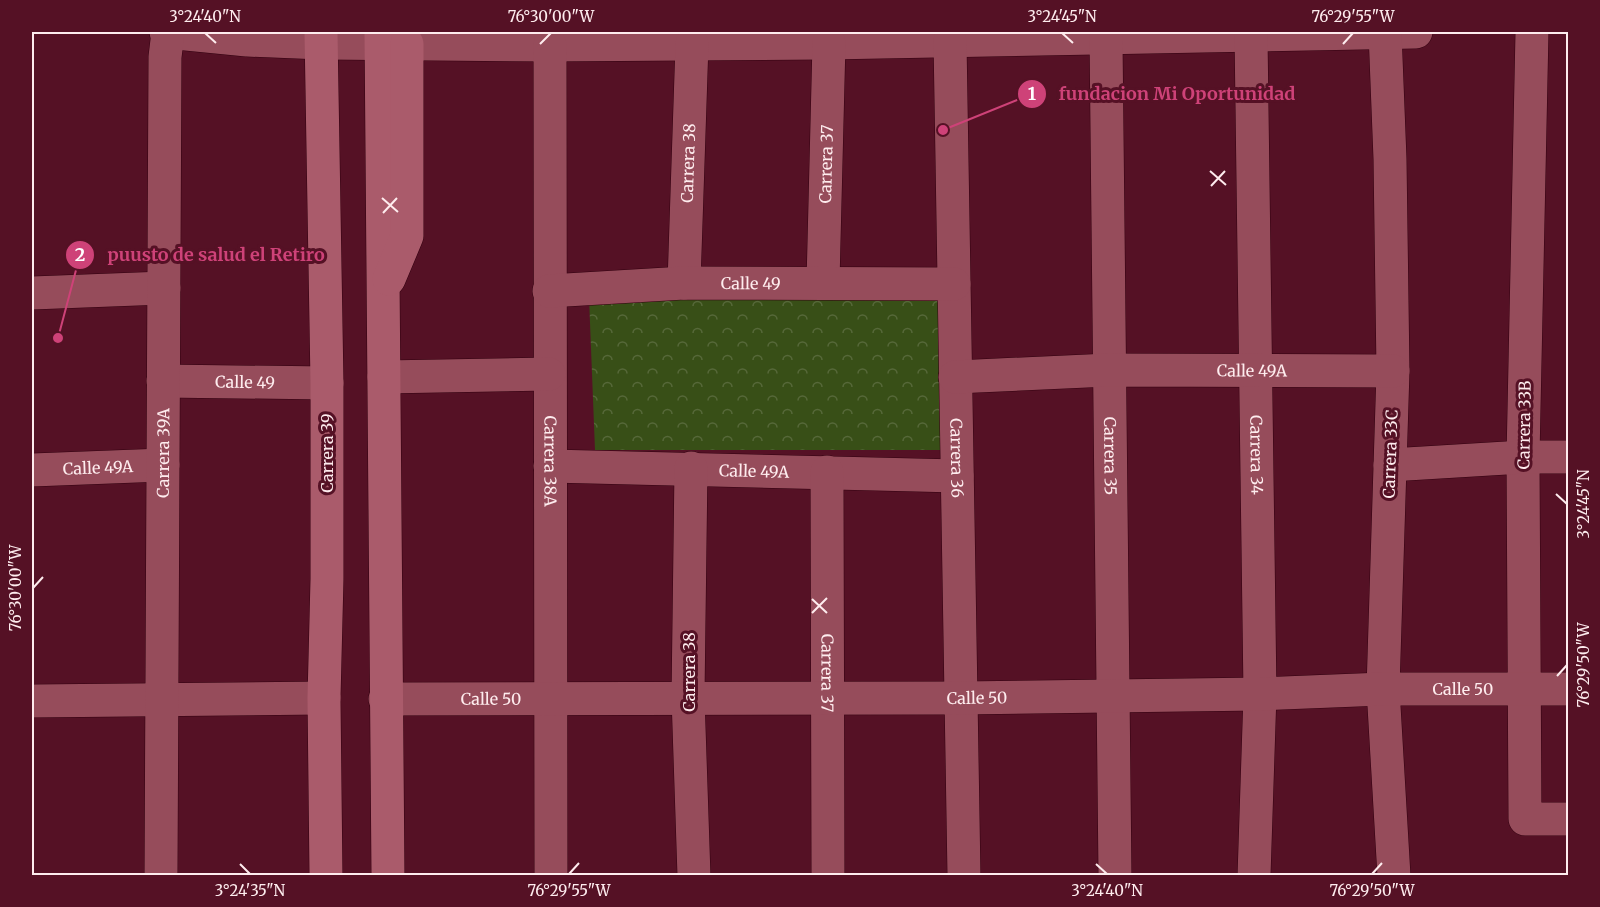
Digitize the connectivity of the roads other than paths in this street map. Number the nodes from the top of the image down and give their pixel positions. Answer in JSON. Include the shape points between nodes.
{"nodes":[{"id":1,"x":167,"y":32,"type":"edge"},
{"id":2,"x":1385,"y":32,"type":"edge"},
{"id":3,"x":1416,"y":32,"type":"edge"},
{"id":4,"x":1532,"y":32,"type":"edge"},
{"id":5,"x":1251,"y":35,"type":"junction"},
{"id":6,"x":321,"y":37,"type":"edge"},
{"id":7,"x":1106,"y":38,"type":"junction"},
{"id":8,"x":390,"y":39,"type":"edge"},
{"id":9,"x":950,"y":41,"type":"junction"},
{"id":10,"x":829,"y":43,"type":"junction"},
{"id":11,"x":692,"y":44,"type":"junction"},
{"id":12,"x":550,"y":45,"type":"junction"},
{"id":13,"x":823,"y":282,"type":"junction"},
{"id":14,"x":684,"y":283,"type":"junction"},
{"id":15,"x":954,"y":284,"type":"junction"},
{"id":16,"x":164,"y":288,"type":"junction"},
{"id":17,"x":549,"y":291,"type":"junction"},
{"id":18,"x":32,"y":293,"type":"edge"},
{"id":19,"x":1109,"y":370,"type":"junction"},
{"id":20,"x":1255,"y":371,"type":"junction"},
{"id":21,"x":1394,"y":371,"type":"junction"},
{"id":22,"x":549,"y":374,"type":"junction"},
{"id":23,"x":384,"y":377,"type":"junction"},
{"id":24,"x":955,"y":377,"type":"junction"},
{"id":25,"x":164,"y":381,"type":"junction"},
{"id":26,"x":327,"y":383,"type":"junction"},
{"id":27,"x":1524,"y":457,"type":"junction"},
{"id":28,"x":1569,"y":457,"type":"edge"},
{"id":29,"x":163,"y":465,"type":"junction"},
{"id":30,"x":1390,"y":465,"type":"junction"},
{"id":31,"x":549,"y":466,"type":"junction"},
{"id":32,"x":691,"y":468,"type":"junction"},
{"id":33,"x":32,"y":470,"type":"edge"},
{"id":34,"x":827,"y":472,"type":"junction"},
{"id":35,"x":957,"y":476,"type":"junction"},
{"id":36,"x":1383,"y":689,"type":"junction"},
{"id":37,"x":1524,"y":689,"type":"junction"},
{"id":38,"x":1569,"y":689,"type":"edge"},
{"id":39,"x":1260,"y":694,"type":"junction"},
{"id":40,"x":1113,"y":696,"type":"junction"},
{"id":41,"x":828,"y":697,"type":"junction"},
{"id":42,"x":324,"y":698,"type":"junction"},
{"id":43,"x":550,"y":698,"type":"junction"},
{"id":44,"x":688,"y":698,"type":"junction"},
{"id":45,"x":961,"y":698,"type":"junction"},
{"id":46,"x":386,"y":699,"type":"junction"},
{"id":47,"x":162,"y":700,"type":"junction"},
{"id":48,"x":32,"y":702,"type":"edge"},
{"id":49,"x":1569,"y":819,"type":"edge"},
{"id":50,"x":326,"y":861,"type":"edge"},
{"id":51,"x":388,"y":861,"type":"edge"},
{"id":52,"x":161,"y":876,"type":"edge"},
{"id":53,"x":348,"y":876,"type":"edge"},
{"id":54,"x":367,"y":876,"type":"edge"},
{"id":55,"x":551,"y":876,"type":"edge"},
{"id":56,"x":694,"y":876,"type":"edge"},
{"id":57,"x":828,"y":876,"type":"edge"},
{"id":58,"x":964,"y":876,"type":"edge"},
{"id":59,"x":1115,"y":876,"type":"edge"},
{"id":60,"x":1254,"y":876,"type":"edge"},
{"id":61,"x":1394,"y":876,"type":"edge"}],
"edges":[{"from":1,"to":6,"type":"street","via":[[247,40]]},
{"from":1,"to":16,"type":"street","name":"Carrera 39A"},
{"from":2,"to":3,"type":"street"},
{"from":2,"to":5,"type":"street"},
{"from":2,"to":21,"type":"street","name":"Carrera 33C"},
{"from":4,"to":27,"type":"street","name":"Carrera 33B"},
{"from":5,"to":7,"type":"street"},
{"from":5,"to":20,"type":"street","name":"Carrera 34"},
{"from":6,"to":8,"type":"street"},
{"from":6,"to":26,"type":"main road","name":"Carrera 39"},
{"from":7,"to":9,"type":"street"},
{"from":7,"to":19,"type":"street","name":"Carrera 35"},
{"from":8,"to":12,"type":"street"},
{"from":8,"to":23,"type":"main road"},
{"from":9,"to":10,"type":"street"},
{"from":9,"to":15,"type":"street","name":"Carrera 36"},
{"from":10,"to":11,"type":"street"},
{"from":10,"to":13,"type":"street","name":"Carrera 37"},
{"from":11,"to":12,"type":"street"},
{"from":11,"to":14,"type":"street","name":"Carrera 38"},
{"from":12,"to":17,"type":"street","name":"Carrera 38A"},
{"from":13,"to":14,"type":"street","name":"Calle 49"},
{"from":13,"to":15,"type":"street","name":"Calle 49"},
{"from":14,"to":17,"type":"street","name":"Calle 49"},
{"from":15,"to":24,"type":"street","name":"Carrera 36"},
{"from":16,"to":18,"type":"street"},
{"from":16,"to":25,"type":"street","name":"Carrera 39A"},
{"from":17,"to":22,"type":"street","name":"Carrera 38A"},
{"from":19,"to":20,"type":"street","name":"Calle 49A"},
{"from":19,"to":24,"type":"street","name":"Calle 49A"},
{"from":19,"to":40,"type":"street","name":"Carrera 35"},
{"from":20,"to":21,"type":"street","name":"Calle 49A"},
{"from":20,"to":39,"type":"street","name":"Carrera 34"},
{"from":21,"to":30,"type":"street","name":"Carrera 33C"},
{"from":22,"to":23,"type":"street"},
{"from":22,"to":31,"type":"street","name":"Carrera 38A"},
{"from":23,"to":46,"type":"main road"},
{"from":24,"to":35,"type":"street","name":"Carrera 36"},
{"from":25,"to":26,"type":"street","name":"Calle 49"},
{"from":25,"to":29,"type":"street","name":"Carrera 39A"},
{"from":26,"to":42,"type":"main road","name":"Carrera 39"},
{"from":27,"to":28,"type":"street"},
{"from":27,"to":30,"type":"street"},
{"from":27,"to":37,"type":"street","name":"Carrera 33B"},
{"from":29,"to":33,"type":"street","name":"Calle 49A"},
{"from":29,"to":47,"type":"street","name":"Carrera 39A"},
{"from":30,"to":36,"type":"street","name":"Carrera 33C"},
{"from":31,"to":32,"type":"street","name":"Calle 49A"},
{"from":31,"to":43,"type":"street","name":"Carrera 38A"},
{"from":32,"to":34,"type":"street","name":"Calle 49A"},
{"from":32,"to":44,"type":"street","name":"Carrera 38"},
{"from":34,"to":35,"type":"street","name":"Calle 49A"},
{"from":34,"to":41,"type":"street","name":"Carrera 37"},
{"from":35,"to":45,"type":"street","name":"Carrera 36"},
{"from":36,"to":37,"type":"street","name":"Calle 50"},
{"from":36,"to":39,"type":"street","name":"Calle 50"},
{"from":36,"to":61,"type":"street","name":"Carrera 33C"},
{"from":37,"to":38,"type":"street","name":"Calle 50"},
{"from":37,"to":49,"type":"street","name":"Carrera 33B","via":[[1524,819]]},
{"from":39,"to":40,"type":"street","name":"Calle 50"},
{"from":39,"to":60,"type":"street","name":"Carrera 34"},
{"from":40,"to":45,"type":"street","name":"Calle 50"},
{"from":40,"to":59,"type":"street","name":"Carrera 35"},
{"from":41,"to":44,"type":"street","name":"Calle 50"},
{"from":41,"to":45,"type":"street","name":"Calle 50"},
{"from":41,"to":57,"type":"street","name":"Carrera 37"},
{"from":42,"to":47,"type":"street"},
{"from":42,"to":50,"type":"main road","name":"Carrera 39"},
{"from":43,"to":44,"type":"street","name":"Calle 50"},
{"from":43,"to":46,"type":"street","name":"Calle 50"},
{"from":43,"to":55,"type":"street","name":"Carrera 38A"},
{"from":44,"to":56,"type":"street","name":"Carrera 38"},
{"from":45,"to":58,"type":"street","name":"Carrera 36"},
{"from":46,"to":51,"type":"main road"},
{"from":47,"to":48,"type":"street"},
{"from":47,"to":52,"type":"street","name":"Carrera 39A"},
{"from":50,"to":53,"type":"main road","via":[[327,856],[333,866]]},
{"from":51,"to":54,"type":"main road","via":[[387,858]]}]}
